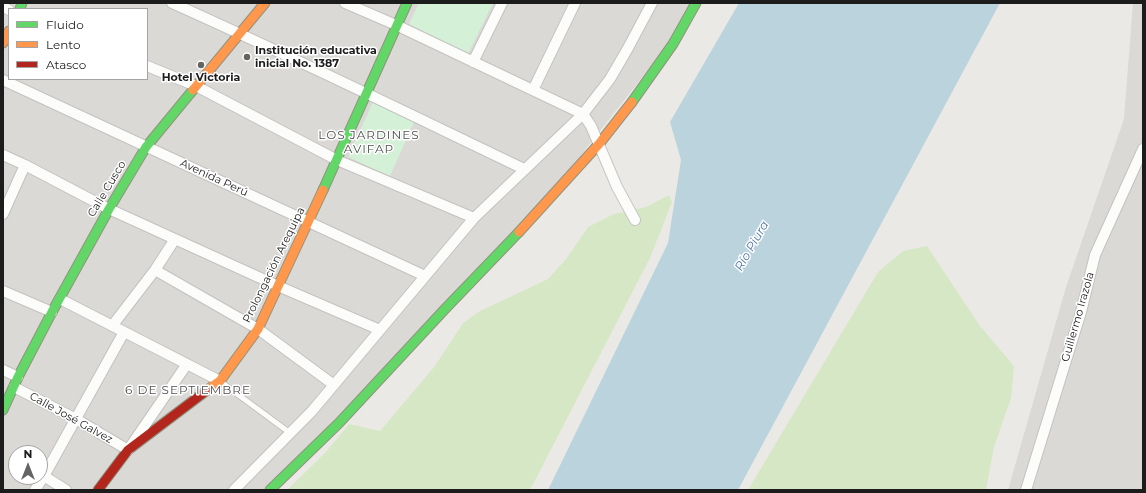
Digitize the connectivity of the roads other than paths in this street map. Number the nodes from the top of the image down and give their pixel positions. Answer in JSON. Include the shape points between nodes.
{"nodes":[{"id":1,"x":172,"y":3,"type":"edge"},
{"id":2,"x":265,"y":3,"type":"edge"},
{"id":3,"x":345,"y":3,"type":"edge"},
{"id":4,"x":407,"y":3,"type":"edge"},
{"id":5,"x":502,"y":3,"type":"edge"},
{"id":6,"x":575,"y":3,"type":"edge"},
{"id":7,"x":652,"y":3,"type":"edge"},
{"id":8,"x":696,"y":3,"type":"edge"},
{"id":9,"x":396,"y":25,"type":"junction"},
{"id":10,"x":8,"y":33,"type":"edge"},
{"id":11,"x":241,"y":34,"type":"junction"},
{"id":12,"x":3,"y":43,"type":"edge"},
{"id":13,"x":473,"y":62,"type":"junction"},
{"id":14,"x":148,"y":66,"type":"edge"},
{"id":15,"x":3,"y":80,"type":"edge"},
{"id":16,"x":196,"y":86,"type":"junction"},
{"id":17,"x":534,"y":90,"type":"junction"},
{"id":18,"x":367,"y":93,"type":"junction"},
{"id":19,"x":583,"y":114,"type":"junction"},
{"id":20,"x":599,"y":144,"type":"junction"},
{"id":21,"x":146,"y":147,"type":"junction"},
{"id":22,"x":1143,"y":149,"type":"edge"},
{"id":23,"x":3,"y":155,"type":"edge"},
{"id":24,"x":337,"y":160,"type":"junction"},
{"id":25,"x":25,"y":165,"type":"junction"},
{"id":26,"x":524,"y":169,"type":"junction"},
{"id":27,"x":109,"y":209,"type":"junction"},
{"id":28,"x":3,"y":214,"type":"edge"},
{"id":29,"x":474,"y":218,"type":"junction"},
{"id":30,"x":636,"y":220,"type":"dead end"},
{"id":31,"x":309,"y":222,"type":"junction"},
{"id":32,"x":175,"y":239,"type":"junction"},
{"id":33,"x":155,"y":270,"type":"junction"},
{"id":34,"x":425,"y":276,"type":"junction"},
{"id":35,"x":278,"y":286,"type":"junction"},
{"id":36,"x":3,"y":291,"type":"edge"},
{"id":37,"x":60,"y":299,"type":"junction"},
{"id":38,"x":52,"y":312,"type":"junction"},
{"id":39,"x":112,"y":326,"type":"junction"},
{"id":40,"x":258,"y":329,"type":"junction"},
{"id":41,"x":380,"y":330,"type":"junction"},
{"id":42,"x":124,"y":332,"type":"junction"},
{"id":43,"x":188,"y":364,"type":"junction"},
{"id":44,"x":3,"y":370,"type":"edge"},
{"id":45,"x":18,"y":377,"type":"junction"},
{"id":46,"x":220,"y":381,"type":"junction"},
{"id":47,"x":334,"y":385,"type":"junction"},
{"id":48,"x":14,"y":387,"type":"junction"},
{"id":49,"x":3,"y":410,"type":"edge"},
{"id":50,"x":76,"y":419,"type":"junction"},
{"id":51,"x":290,"y":433,"type":"junction"},
{"id":52,"x":128,"y":450,"type":"junction"},
{"id":53,"x":48,"y":469,"type":"edge"},
{"id":54,"x":48,"y":479,"type":"edge"},
{"id":55,"x":66,"y":490,"type":"edge"},
{"id":56,"x":98,"y":490,"type":"edge"},
{"id":57,"x":234,"y":490,"type":"edge"},
{"id":58,"x":270,"y":490,"type":"edge"},
{"id":59,"x":1026,"y":490,"type":"edge"}],
"edges":[{"from":1,"to":11,"type":"street"},
{"from":2,"to":11,"type":"street","name":"Calle Cusco"},
{"from":3,"to":9,"type":"street"},
{"from":4,"to":9,"type":"street","name":"Prolongación Arequipa"},
{"from":5,"to":13,"type":"street"},
{"from":6,"to":17,"type":"street"},
{"from":7,"to":19,"type":"street","via":[[610,79]]},
{"from":8,"to":20,"type":"street","via":[[665,56]]},
{"from":9,"to":13,"type":"street"},
{"from":9,"to":18,"type":"street","name":"Prolongación Arequipa"},
{"from":10,"to":12,"type":"street"},
{"from":11,"to":16,"type":"street","name":"Calle Cusco"},
{"from":11,"to":18,"type":"street"},
{"from":13,"to":17,"type":"street"},
{"from":14,"to":16,"type":"street"},
{"from":15,"to":21,"type":"street","name":"Avenida Perú"},
{"from":16,"to":21,"type":"street","name":"Calle Cusco"},
{"from":16,"to":24,"type":"street"},
{"from":17,"to":19,"type":"street"},
{"from":18,"to":24,"type":"street","name":"Prolongación Arequipa"},
{"from":18,"to":26,"type":"street"},
{"from":19,"to":20,"type":"street","via":[[592,126]]},
{"from":19,"to":26,"type":"street"},
{"from":20,"to":30,"type":"street","via":[[617,187]]},
{"from":20,"to":58,"type":"street","via":[[530,221],[339,423]]},
{"from":21,"to":27,"type":"street","name":"Calle Cusco"},
{"from":21,"to":31,"type":"street","name":"Avenida Perú"},
{"from":22,"to":59,"type":"street","name":"Guillermo Irazola","via":[[1096,255]]},
{"from":23,"to":25,"type":"street"},
{"from":24,"to":29,"type":"street"},
{"from":24,"to":31,"type":"street","name":"Prolongación Arequipa"},
{"from":25,"to":27,"type":"street"},
{"from":25,"to":28,"type":"street"},
{"from":26,"to":29,"type":"street"},
{"from":27,"to":32,"type":"street"},
{"from":27,"to":37,"type":"street","name":"Calle Cusco"},
{"from":29,"to":34,"type":"street"},
{"from":31,"to":34,"type":"street","name":"Avenida Perú"},
{"from":31,"to":35,"type":"street","name":"Prolongación Arequipa"},
{"from":32,"to":33,"type":"street"},
{"from":32,"to":35,"type":"street"},
{"from":33,"to":39,"type":"street"},
{"from":33,"to":40,"type":"street"},
{"from":34,"to":41,"type":"street"},
{"from":35,"to":40,"type":"street","name":"Prolongación Arequipa"},
{"from":35,"to":41,"type":"street"},
{"from":36,"to":38,"type":"street"},
{"from":37,"to":38,"type":"street","name":"Calle Cusco"},
{"from":37,"to":39,"type":"street"},
{"from":38,"to":45,"type":"street","name":"Calle Cusco"},
{"from":39,"to":42,"type":"street"},
{"from":40,"to":46,"type":"street","name":"Prolongación Arequipa"},
{"from":40,"to":47,"type":"street"},
{"from":41,"to":47,"type":"street"},
{"from":42,"to":43,"type":"street"},
{"from":42,"to":50,"type":"street"},
{"from":43,"to":46,"type":"street"},
{"from":43,"to":52,"type":"street"},
{"from":44,"to":45,"type":"street"},
{"from":45,"to":48,"type":"street","name":"Calle Cusco"},
{"from":46,"to":51,"type":"lane"},
{"from":46,"to":52,"type":"street","name":"Prolongación Arequipa"},
{"from":47,"to":51,"type":"street"},
{"from":48,"to":49,"type":"street","name":"Calle Cusco"},
{"from":48,"to":50,"type":"street","name":"Calle José Galvez"},
{"from":50,"to":52,"type":"street","name":"Calle José Galvez"},
{"from":50,"to":53,"type":"street"},
{"from":51,"to":57,"type":"street"},
{"from":52,"to":56,"type":"street","name":"Prolongación Arequipa"},
{"from":54,"to":55,"type":"street"}]}
